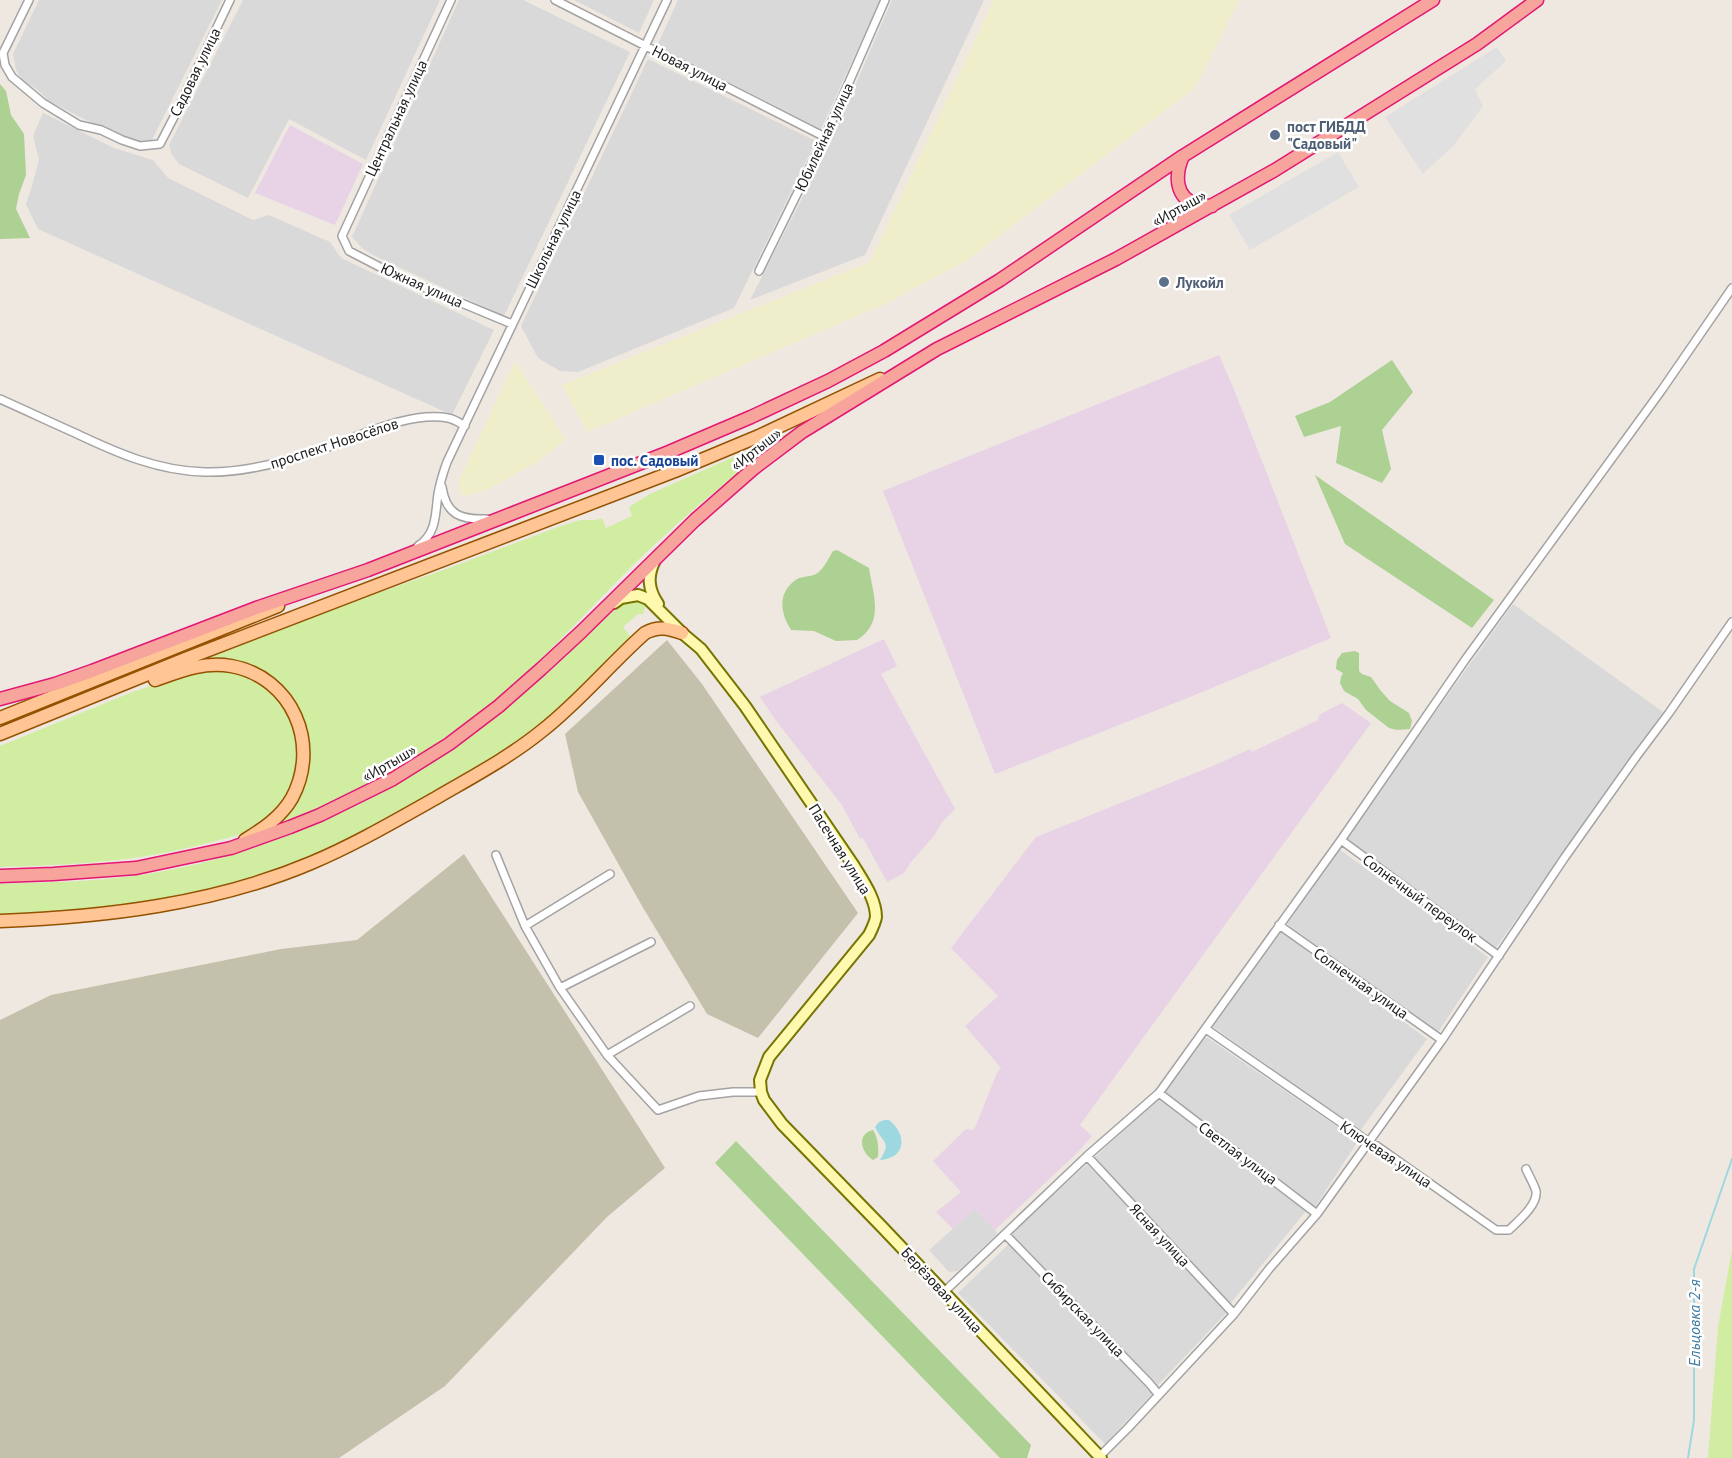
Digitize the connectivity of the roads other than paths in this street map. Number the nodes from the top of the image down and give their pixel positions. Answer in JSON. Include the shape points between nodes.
{"nodes":[{"id":1,"x":29,"y":0,"type":"edge"},
{"id":2,"x":230,"y":0,"type":"edge"},
{"id":3,"x":451,"y":0,"type":"edge"},
{"id":4,"x":555,"y":0,"type":"edge"},
{"id":5,"x":667,"y":0,"type":"edge"},
{"id":6,"x":885,"y":0,"type":"edge"},
{"id":7,"x":1426,"y":0,"type":"edge"},
{"id":8,"x":1433,"y":0,"type":"edge"},
{"id":9,"x":1517,"y":0,"type":"edge"},
{"id":10,"x":1537,"y":0,"type":"edge"},
{"id":11,"x":1394,"y":24,"type":"junction"},
{"id":12,"x":1490,"y":34,"type":"junction"},
{"id":13,"x":646,"y":45,"type":"junction"},
{"id":14,"x":825,"y":137,"type":"junction"},
{"id":15,"x":1183,"y":156,"type":"junction"},
{"id":16,"x":1213,"y":206,"type":"junction"},
{"id":17,"x":342,"y":236,"type":"joint"},
{"id":18,"x":759,"y":271,"type":"dead end"},
{"id":19,"x":1732,"y":288,"type":"edge"},
{"id":20,"x":512,"y":324,"type":"junction"},
{"id":21,"x":937,"y":350,"type":"junction"},
{"id":22,"x":0,"y":399,"type":"edge"},
{"id":23,"x":465,"y":426,"type":"junction"},
{"id":24,"x":441,"y":478,"type":"junction"},
{"id":25,"x":496,"y":519,"type":"junction"},
{"id":26,"x":660,"y":553,"type":"junction"},
{"id":27,"x":403,"y":557,"type":"junction"},
{"id":28,"x":368,"y":570,"type":"junction"},
{"id":29,"x":665,"y":615,"type":"junction"},
{"id":30,"x":1732,"y":622,"type":"edge"},
{"id":31,"x":682,"y":633,"type":"junction"},
{"id":32,"x":542,"y":669,"type":"junction"},
{"id":33,"x":0,"y":699,"type":"edge"},
{"id":34,"x":0,"y":718,"type":"edge"},
{"id":35,"x":0,"y":734,"type":"edge"},
{"id":36,"x":0,"y":739,"type":"edge"},
{"id":37,"x":1341,"y":840,"type":"junction"},
{"id":38,"x":231,"y":848,"type":"junction"},
{"id":39,"x":496,"y":855,"type":"dead end"},
{"id":40,"x":610,"y":874,"type":"dead end"},
{"id":41,"x":0,"y":876,"type":"edge"},
{"id":42,"x":0,"y":921,"type":"edge"},
{"id":43,"x":1279,"y":925,"type":"junction"},
{"id":44,"x":525,"y":926,"type":"junction"},
{"id":45,"x":651,"y":942,"type":"dead end"},
{"id":46,"x":1499,"y":956,"type":"junction"},
{"id":47,"x":560,"y":988,"type":"junction"},
{"id":48,"x":690,"y":1006,"type":"dead end"},
{"id":49,"x":1206,"y":1029,"type":"junction"},
{"id":50,"x":1442,"y":1040,"type":"junction"},
{"id":51,"x":607,"y":1055,"type":"junction"},
{"id":52,"x":761,"y":1092,"type":"junction"},
{"id":53,"x":1159,"y":1093,"type":"junction"},
{"id":54,"x":1369,"y":1142,"type":"junction"},
{"id":55,"x":1087,"y":1156,"type":"junction"},
{"id":56,"x":1526,"y":1169,"type":"dead end"},
{"id":57,"x":1317,"y":1214,"type":"junction"},
{"id":58,"x":1005,"y":1234,"type":"junction"},
{"id":59,"x":944,"y":1292,"type":"junction"},
{"id":60,"x":1234,"y":1314,"type":"junction"},
{"id":61,"x":1159,"y":1395,"type":"junction"},
{"id":62,"x":1100,"y":1458,"type":"edge"}],
"edges":[{"from":1,"to":2,"type":"street","name":"Садовая улица","via":[[3,53],[4,65],[12,77],[79,125],[140,146],[160,144]]},
{"from":3,"to":17,"type":"street","name":"Центральная улица"},
{"from":4,"to":13,"type":"street","name":"Новая улица"},
{"from":5,"to":13,"type":"street","name":"Школьная улица"},
{"from":6,"to":14,"type":"street","name":"Юбилейная улица"},
{"from":7,"to":11,"type":"street"},
{"from":8,"to":11,"type":"highway","name":"«Иртыш»"},
{"from":9,"to":12,"type":"highway","via":[[1510,15]]},
{"from":10,"to":12,"type":"highway","name":"«Иртыш»"},
{"from":11,"to":15,"type":"highway","name":"«Иртыш»"},
{"from":12,"to":16,"type":"highway","name":"«Иртыш»"},
{"from":13,"to":14,"type":"street","name":"Новая улица"},
{"from":13,"to":20,"type":"street","name":"Школьная улица"},
{"from":14,"to":18,"type":"street","name":"Юбилейная улица"},
{"from":15,"to":16,"type":"highway","via":[[1176,177],[1178,186],[1189,200]]},
{"from":15,"to":25,"type":"highway","name":"«Иртыш»","via":[[1000,280],[828,381],[669,452]]},
{"from":16,"to":21,"type":"highway","name":"«Иртыш»","via":[[1097,270]]},
{"from":17,"to":20,"type":"street","name":"Южная улица","via":[[349,251],[399,277]]},
{"from":19,"to":37,"type":"street"},
{"from":20,"to":23,"type":"street","name":"Школьная улица"},
{"from":21,"to":26,"type":"highway","name":"«Иртыш»","via":[[780,448]]},
{"from":21,"to":35,"type":"main road","via":[[759,436],[675,471]]},
{"from":22,"to":23,"type":"street","name":"проспект Новосёлов","via":[[118,453],[184,471],[231,471],[285,461],[415,418],[450,418]]},
{"from":23,"to":24,"type":"street","name":"Школьная улица"},
{"from":24,"to":25,"type":"street","via":[[443,498],[454,513],[472,520]]},
{"from":24,"to":27,"type":"street","name":"Школьная улица","via":[[430,535]]},
{"from":25,"to":27,"type":"highway","name":"«Иртыш»"},
{"from":26,"to":29,"type":"main road","via":[[649,582]]},
{"from":26,"to":32,"type":"highway","name":"«Иртыш»"},
{"from":27,"to":28,"type":"highway","name":"«Иртыш»"},
{"from":28,"to":33,"type":"highway","name":"«Иртыш»","via":[[74,678]]},
{"from":28,"to":34,"type":"main road"},
{"from":29,"to":31,"type":"main road","name":"Пасечная улица"},
{"from":29,"to":32,"type":"main road","via":[[644,597],[621,598]]},
{"from":30,"to":46,"type":"street"},
{"from":31,"to":42,"type":"main road","via":[[660,627],[645,633],[562,714],[524,745],[391,824],[310,864],[234,890],[180,902],[77,916]]},
{"from":31,"to":52,"type":"main road","name":"Пасечная улица","via":[[701,649],[745,706],[854,866],[868,890],[876,917],[868,935],[769,1057],[760,1080]]},
{"from":32,"to":38,"type":"highway","name":"«Иртыш»","via":[[473,726],[393,779],[320,815]]},
{"from":36,"to":38,"type":"main road","via":[[184,669],[223,665],[251,672],[271,684],[295,714],[303,741],[304,765],[284,809],[259,832]]},
{"from":37,"to":43,"type":"street"},
{"from":37,"to":46,"type":"street","name":"Солнечный переулок"},
{"from":38,"to":41,"type":"highway","name":"«Иртыш»","via":[[136,868]]},
{"from":39,"to":44,"type":"street"},
{"from":40,"to":44,"type":"street"},
{"from":43,"to":49,"type":"street"},
{"from":43,"to":50,"type":"street","name":"Солнечная улица"},
{"from":44,"to":47,"type":"street"},
{"from":45,"to":47,"type":"street"},
{"from":46,"to":50,"type":"street"},
{"from":47,"to":51,"type":"street"},
{"from":48,"to":51,"type":"street"},
{"from":49,"to":53,"type":"street"},
{"from":49,"to":54,"type":"street","name":"Ключевая улица"},
{"from":50,"to":54,"type":"street"},
{"from":51,"to":52,"type":"street","via":[[658,1110],[699,1096]]},
{"from":52,"to":59,"type":"main road","name":"Берёзовая улица","via":[[782,1124]]},
{"from":53,"to":55,"type":"street"},
{"from":53,"to":57,"type":"street","name":"Светлая улица"},
{"from":54,"to":56,"type":"street","name":"Ключевая улица","via":[[1496,1230],[1509,1230],[1528,1212],[1536,1197]]},
{"from":54,"to":57,"type":"street"},
{"from":55,"to":58,"type":"street"},
{"from":55,"to":60,"type":"street","name":"Ясная улица"},
{"from":57,"to":60,"type":"street"},
{"from":58,"to":59,"type":"street"},
{"from":58,"to":61,"type":"street","name":"Сибирская улица"},
{"from":59,"to":62,"type":"main road","name":"Берёзовая улица"},
{"from":60,"to":61,"type":"street"},
{"from":61,"to":62,"type":"street"}]}
